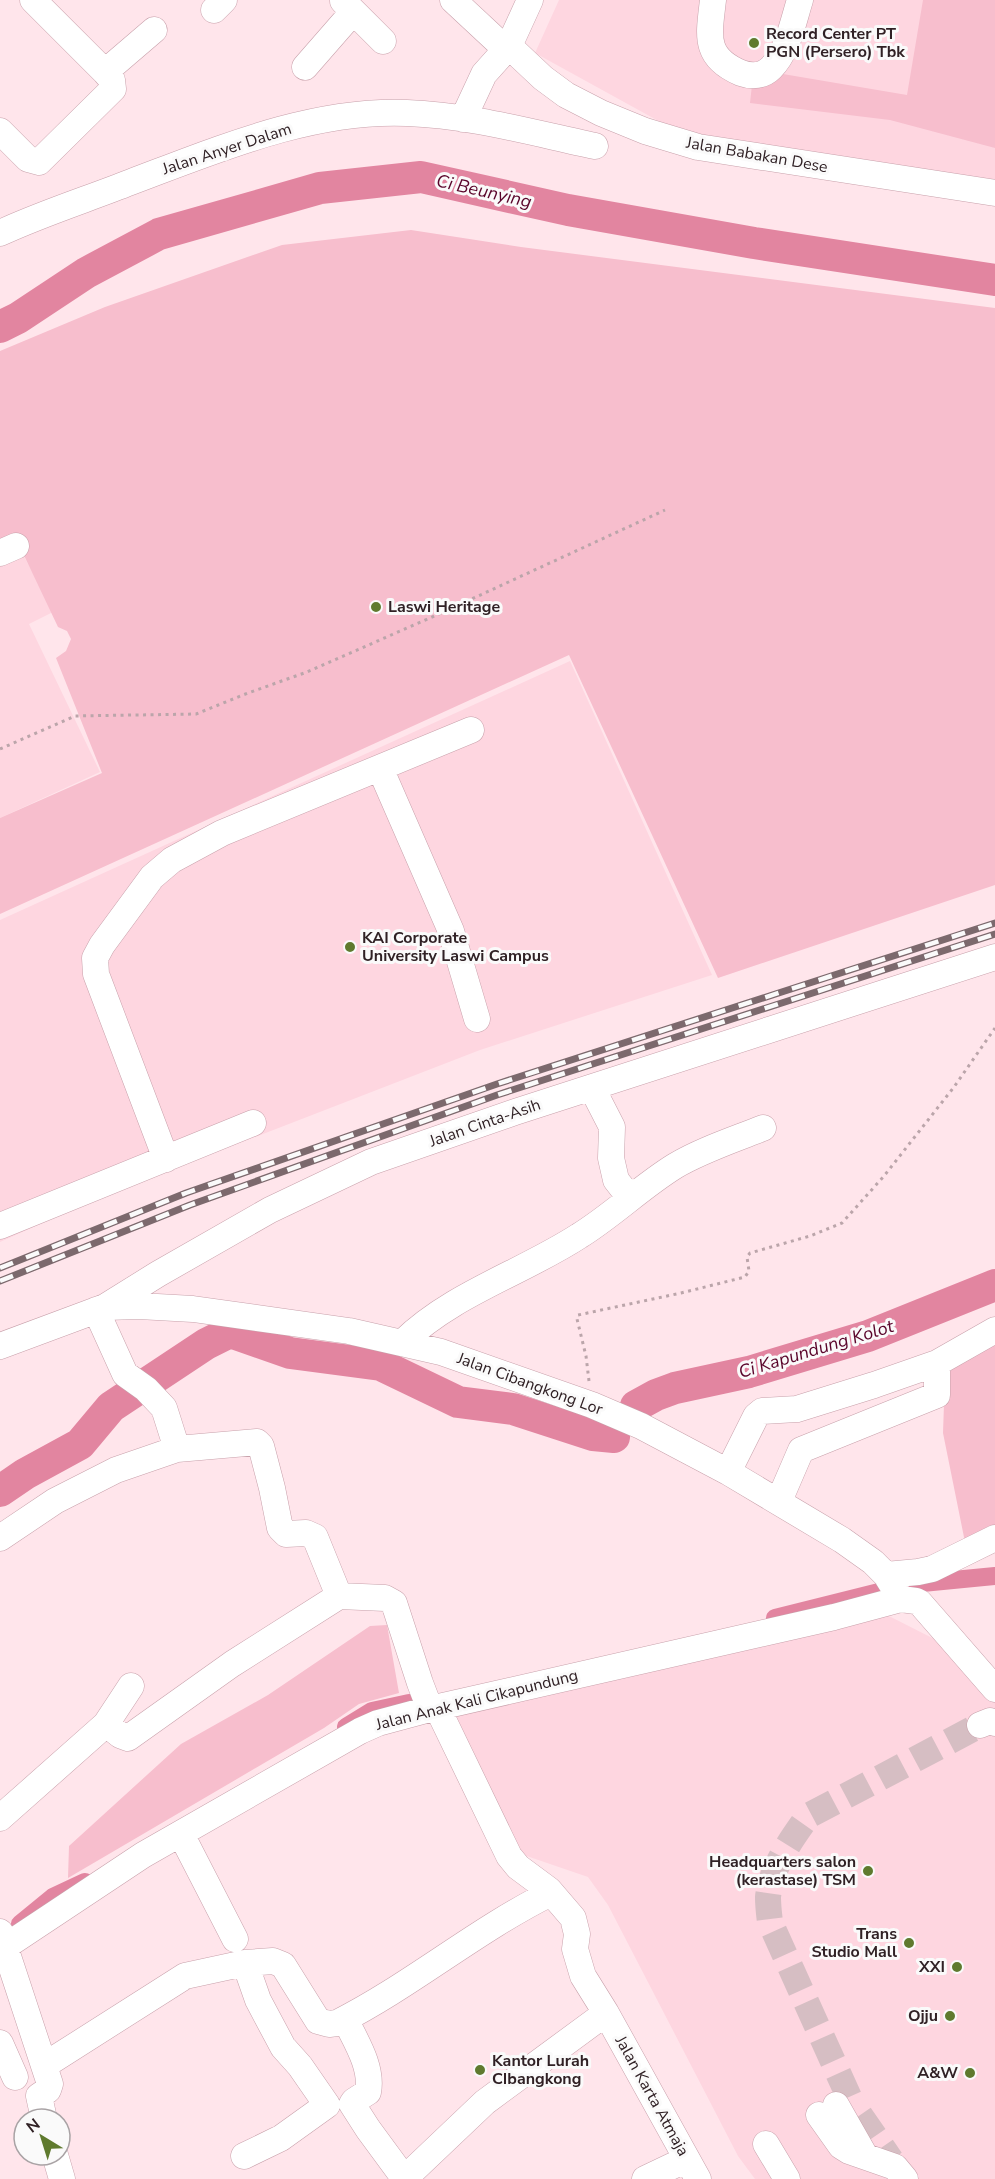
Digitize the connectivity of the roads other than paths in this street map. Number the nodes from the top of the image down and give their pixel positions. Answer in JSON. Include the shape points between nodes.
{"nodes":[{"id":1,"x":33,"y":0,"type":"edge"},
{"id":2,"x":453,"y":0,"type":"edge"},
{"id":3,"x":530,"y":0,"type":"edge"},
{"id":4,"x":713,"y":0,"type":"edge"},
{"id":5,"x":800,"y":0,"type":"edge"},
{"id":6,"x":348,"y":6,"type":"edge"},
{"id":7,"x":154,"y":30,"type":"dead end"},
{"id":8,"x":383,"y":41,"type":"dead end"},
{"id":9,"x":509,"y":46,"type":"junction"},
{"id":10,"x":305,"y":67,"type":"dead end"},
{"id":11,"x":105,"y":72,"type":"junction"},
{"id":12,"x":464,"y":119,"type":"junction"},
{"id":13,"x":2,"y":138,"type":"edge"},
{"id":14,"x":595,"y":146,"type":"dead end"},
{"id":15,"x":995,"y":193,"type":"edge"},
{"id":16,"x":0,"y":233,"type":"edge"},
{"id":17,"x":471,"y":730,"type":"dead end"},
{"id":18,"x":380,"y":768,"type":"junction"},
{"id":19,"x":995,"y":957,"type":"edge"},
{"id":20,"x":477,"y":1019,"type":"dead end"},
{"id":21,"x":592,"y":1088,"type":"junction"},
{"id":22,"x":253,"y":1123,"type":"dead end"},
{"id":23,"x":763,"y":1128,"type":"dead end"},
{"id":24,"x":166,"y":1159,"type":"junction"},
{"id":25,"x":633,"y":1194,"type":"junction"},
{"id":26,"x":0,"y":1226,"type":"edge"},
{"id":27,"x":100,"y":1308,"type":"junction"},
{"id":28,"x":995,"y":1330,"type":"edge"},
{"id":29,"x":403,"y":1342,"type":"junction"},
{"id":30,"x":0,"y":1346,"type":"edge"},
{"id":31,"x":937,"y":1363,"type":"junction"},
{"id":32,"x":177,"y":1449,"type":"junction"},
{"id":33,"x":728,"y":1472,"type":"junction"},
{"id":34,"x":779,"y":1501,"type":"junction"},
{"id":35,"x":0,"y":1538,"type":"edge"},
{"id":36,"x":995,"y":1538,"type":"edge"},
{"id":37,"x":893,"y":1587,"type":"junction"},
{"id":38,"x":339,"y":1596,"type":"junction"},
{"id":39,"x":131,"y":1686,"type":"dead end"},
{"id":40,"x":995,"y":1689,"type":"edge"},
{"id":41,"x":429,"y":1700,"type":"junction"},
{"id":42,"x":106,"y":1724,"type":"junction"},
{"id":43,"x":0,"y":1818,"type":"edge"},
{"id":44,"x":181,"y":1834,"type":"junction"},
{"id":45,"x":552,"y":1893,"type":"junction"},
{"id":46,"x":235,"y":1939,"type":"dead end"},
{"id":47,"x":2,"y":1942,"type":"edge"},
{"id":48,"x":245,"y":1962,"type":"junction"},
{"id":49,"x":606,"y":2013,"type":"junction"},
{"id":50,"x":345,"y":2019,"type":"junction"},
{"id":51,"x":0,"y":2043,"type":"edge"},
{"id":52,"x":45,"y":2065,"type":"junction"},
{"id":53,"x":15,"y":2078,"type":"dead end"},
{"id":54,"x":41,"y":2107,"type":"edge"},
{"id":55,"x":841,"y":2108,"type":"tunnel mouth"},
{"id":56,"x":766,"y":2144,"type":"dead end"},
{"id":57,"x":244,"y":2156,"type":"dead end"},
{"id":58,"x":693,"y":2169,"type":"edge"},
{"id":59,"x":897,"y":2169,"type":"edge"},
{"id":60,"x":404,"y":2179,"type":"edge"},
{"id":61,"x":645,"y":2179,"type":"edge"},
{"id":62,"x":787,"y":2179,"type":"edge"}],
"edges":[{"from":1,"to":11,"type":"street"},
{"from":2,"to":9,"type":"street","name":"Jalan Babakan Dese","via":[[497,41]]},
{"from":3,"to":9,"type":"street"},
{"from":4,"to":5,"type":"street","via":[[709,35],[715,55],[727,67],[746,75],[760,75],[771,67],[786,44]]},
{"from":6,"to":8,"type":"street"},
{"from":6,"to":10,"type":"street"},
{"from":7,"to":11,"type":"street"},
{"from":9,"to":12,"type":"street","via":[[485,71]]},
{"from":9,"to":15,"type":"street","name":"Jalan Babakan Dese","via":[[566,95],[623,122],[698,147]]},
{"from":11,"to":13,"type":"street","via":[[114,85],[111,93],[44,159],[28,159]]},
{"from":12,"to":14,"type":"street","name":"Jalan Anyer Dalam"},
{"from":12,"to":16,"type":"street","name":"Jalan Anyer Dalam","via":[[393,113],[292,127],[175,165]]},
{"from":17,"to":18,"type":"street"},
{"from":18,"to":20,"type":"street","via":[[451,931]]},
{"from":18,"to":24,"type":"street","via":[[222,833],[172,860],[152,877],[99,949],[94,962],[98,979]]},
{"from":19,"to":21,"type":"street","name":"Jalan Cinta-Asih"},
{"from":21,"to":25,"type":"street","via":[[612,1127],[611,1158],[616,1180]]},
{"from":21,"to":27,"type":"street","name":"Jalan Cinta-Asih","via":[[371,1162],[260,1216]]},
{"from":22,"to":24,"type":"street"},
{"from":23,"to":25,"type":"street","via":[[702,1152]]},
{"from":24,"to":26,"type":"street"},
{"from":25,"to":29,"type":"street","via":[[578,1237],[448,1308]]},
{"from":27,"to":29,"type":"street","name":"Jalan Cibangkong Lor","via":[[193,1309],[349,1330]]},
{"from":27,"to":30,"type":"street","name":"Jalan Cinta-Asih"},
{"from":27,"to":32,"type":"street","via":[[122,1370],[164,1408]]},
{"from":28,"to":31,"type":"street"},
{"from":29,"to":33,"type":"street","name":"Jalan Cibangkong Lor","via":[[592,1405]]},
{"from":31,"to":33,"type":"street","via":[[797,1408],[762,1411]]},
{"from":31,"to":34,"type":"street","via":[[937,1395],[803,1448]]},
{"from":32,"to":35,"type":"street","via":[[91,1481]]},
{"from":32,"to":38,"type":"street","via":[[260,1443],[280,1528],[286,1534],[306,1533],[315,1537]]},
{"from":33,"to":34,"type":"street","name":"Jalan Cibangkong Lor"},
{"from":34,"to":37,"type":"street","name":"Jalan Cibangkong Lor","via":[[856,1549],[873,1562]]},
{"from":36,"to":37,"type":"street","name":"Jalan Anak Kali Cikapundung"},
{"from":37,"to":40,"type":"street","via":[[918,1602]]},
{"from":37,"to":41,"type":"street","name":"Jalan Anak Kali Cikapundung","via":[[834,1617]]},
{"from":38,"to":41,"type":"street","name":"Jalan Karta Atmaja","via":[[385,1598],[394,1603]]},
{"from":38,"to":42,"type":"street","via":[[232,1664],[128,1738]]},
{"from":39,"to":42,"type":"street"},
{"from":41,"to":44,"type":"street","name":"Jalan Anak Kali Cikapundung","via":[[360,1731]]},
{"from":41,"to":45,"type":"street","name":"Jalan Karta Atmaja","via":[[509,1856]]},
{"from":42,"to":43,"type":"street"},
{"from":44,"to":46,"type":"street"},
{"from":44,"to":47,"type":"street","name":"Jalan Anak Kali Cikapundung"},
{"from":45,"to":49,"type":"street","name":"Jalan Karta Atmaja","via":[[573,1918],[577,1962]]},
{"from":45,"to":50,"type":"street"},
{"from":47,"to":52,"type":"street"},
{"from":48,"to":50,"type":"street","via":[[279,1962],[318,2021],[329,2024]]},
{"from":48,"to":52,"type":"street","via":[[185,1976]]},
{"from":48,"to":57,"type":"street","via":[[258,2000],[283,2047],[327,2105],[281,2138]]},
{"from":49,"to":58,"type":"street","name":"Jalan Karta Atmaja"},
{"from":49,"to":60,"type":"street","via":[[485,2102]]},
{"from":50,"to":60,"type":"street","via":[[369,2078],[368,2092],[352,2104]]},
{"from":51,"to":53,"type":"street"},
{"from":52,"to":54,"type":"street","via":[[50,2086],[40,2096]]},
{"from":55,"to":59,"type":"street","via":[[841,2146]]},
{"from":56,"to":62,"type":"street"},
{"from":58,"to":61,"type":"street"}]}
